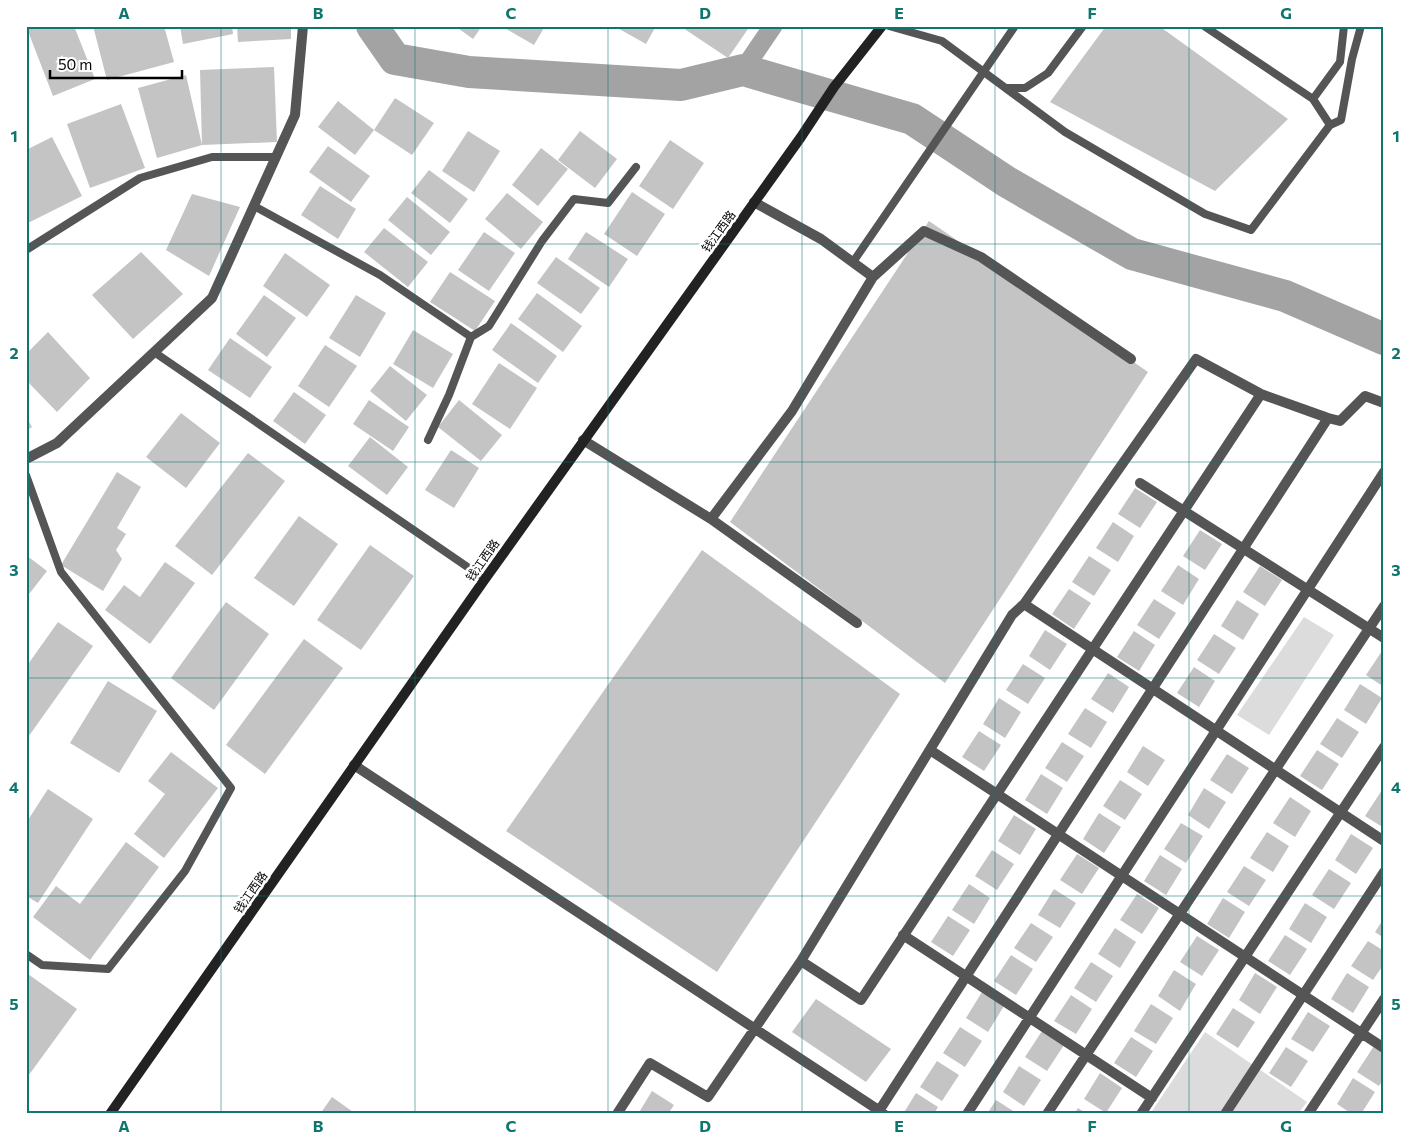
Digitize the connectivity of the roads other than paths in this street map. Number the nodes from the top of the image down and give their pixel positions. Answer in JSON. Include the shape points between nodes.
{"nodes":[{"id":1,"x":303,"y":26,"type":"edge"},
{"id":2,"x":882,"y":26,"type":"edge"},
{"id":3,"x":889,"y":26,"type":"edge"},
{"id":4,"x":1015,"y":26,"type":"edge"},
{"id":5,"x":1083,"y":26,"type":"edge"},
{"id":6,"x":1204,"y":26,"type":"edge"},
{"id":7,"x":1344,"y":26,"type":"edge"},
{"id":8,"x":1361,"y":26,"type":"edge"},
{"id":9,"x":984,"y":72,"type":"junction"},
{"id":10,"x":1006,"y":88,"type":"junction"},
{"id":11,"x":1313,"y":99,"type":"junction"},
{"id":12,"x":1330,"y":125,"type":"junction"},
{"id":13,"x":276,"y":157,"type":"junction"},
{"id":14,"x":636,"y":167,"type":"dead end"},
{"id":15,"x":754,"y":202,"type":"junction"},
{"id":16,"x":254,"y":206,"type":"junction"},
{"id":17,"x":26,"y":250,"type":"edge"},
{"id":18,"x":852,"y":262,"type":"junction"},
{"id":19,"x":873,"y":277,"type":"junction"},
{"id":20,"x":471,"y":337,"type":"junction"},
{"id":21,"x":154,"y":352,"type":"junction"},
{"id":22,"x":1131,"y":358,"type":"dead end"},
{"id":23,"x":1261,"y":394,"type":"junction"},
{"id":24,"x":1384,"y":403,"type":"edge"},
{"id":25,"x":1328,"y":418,"type":"junction"},
{"id":26,"x":428,"y":440,"type":"dead end"},
{"id":27,"x":583,"y":440,"type":"junction"},
{"id":28,"x":26,"y":459,"type":"edge"},
{"id":29,"x":1384,"y":472,"type":"edge"},
{"id":30,"x":26,"y":474,"type":"edge"},
{"id":31,"x":1140,"y":483,"type":"dead end"},
{"id":32,"x":1184,"y":511,"type":"junction"},
{"id":33,"x":710,"y":519,"type":"junction"},
{"id":34,"x":1244,"y":549,"type":"junction"},
{"id":35,"x":484,"y":578,"type":"junction"},
{"id":36,"x":1308,"y":590,"type":"junction"},
{"id":37,"x":1024,"y":604,"type":"junction"},
{"id":38,"x":1384,"y":606,"type":"edge"},
{"id":39,"x":857,"y":623,"type":"dead end"},
{"id":40,"x":1368,"y":628,"type":"junction"},
{"id":41,"x":1384,"y":638,"type":"edge"},
{"id":42,"x":1093,"y":649,"type":"junction"},
{"id":43,"x":1153,"y":689,"type":"junction"},
{"id":44,"x":1215,"y":730,"type":"junction"},
{"id":45,"x":1384,"y":747,"type":"edge"},
{"id":46,"x":930,"y":750,"type":"junction"},
{"id":47,"x":354,"y":765,"type":"junction"},
{"id":48,"x":1275,"y":769,"type":"junction"},
{"id":49,"x":997,"y":794,"type":"junction"},
{"id":50,"x":1340,"y":812,"type":"junction"},
{"id":51,"x":1058,"y":834,"type":"junction"},
{"id":52,"x":1384,"y":841,"type":"edge"},
{"id":53,"x":1384,"y":872,"type":"edge"},
{"id":54,"x":1121,"y":875,"type":"junction"},
{"id":55,"x":1180,"y":914,"type":"junction"},
{"id":56,"x":904,"y":936,"type":"junction"},
{"id":57,"x":26,"y":954,"type":"edge"},
{"id":58,"x":1245,"y":957,"type":"junction"},
{"id":59,"x":801,"y":961,"type":"junction"},
{"id":60,"x":966,"y":976,"type":"junction"},
{"id":61,"x":1303,"y":995,"type":"junction"},
{"id":62,"x":1384,"y":999,"type":"edge"},
{"id":63,"x":1029,"y":1018,"type":"junction"},
{"id":64,"x":754,"y":1027,"type":"junction"},
{"id":65,"x":1361,"y":1033,"type":"junction"},
{"id":66,"x":1384,"y":1048,"type":"edge"},
{"id":67,"x":1086,"y":1055,"type":"junction"},
{"id":68,"x":1152,"y":1098,"type":"junction"},
{"id":69,"x":880,"y":1113,"type":"edge"},
{"id":70,"x":110,"y":1114,"type":"edge"},
{"id":71,"x":617,"y":1114,"type":"edge"},
{"id":72,"x":967,"y":1114,"type":"edge"},
{"id":73,"x":1047,"y":1114,"type":"edge"},
{"id":74,"x":1141,"y":1114,"type":"edge"},
{"id":75,"x":1225,"y":1114,"type":"edge"},
{"id":76,"x":1308,"y":1114,"type":"edge"}],
"edges":[{"from":1,"to":13,"type":"street","via":[[295,114]]},
{"from":2,"to":15,"type":"main road","name":"钱江西路","via":[[834,87]]},
{"from":3,"to":9,"type":"lane","via":[[942,41]]},
{"from":4,"to":9,"type":"lane"},
{"from":5,"to":10,"type":"lane","via":[[1048,73],[1025,88]]},
{"from":6,"to":11,"type":"lane"},
{"from":7,"to":11,"type":"lane","via":[[1340,62]]},
{"from":8,"to":12,"type":"lane","via":[[1341,120]]},
{"from":9,"to":10,"type":"lane"},
{"from":9,"to":18,"type":"lane"},
{"from":10,"to":12,"type":"lane","via":[[1065,132],[1197,209],[1250,230]]},
{"from":11,"to":12,"type":"lane"},
{"from":13,"to":16,"type":"street"},
{"from":13,"to":17,"type":"lane","via":[[212,157],[140,178]]},
{"from":14,"to":20,"type":"lane","via":[[608,203],[574,199],[542,241],[489,326]]},
{"from":15,"to":18,"type":"street","via":[[821,239]]},
{"from":15,"to":27,"type":"main road","name":"钱江西路"},
{"from":16,"to":20,"type":"lane","via":[[380,275]]},
{"from":16,"to":21,"type":"street","via":[[212,298]]},
{"from":18,"to":19,"type":"street"},
{"from":19,"to":22,"type":"street","via":[[924,231],[981,258]]},
{"from":19,"to":33,"type":"street","via":[[792,410]]},
{"from":20,"to":26,"type":"lane"},
{"from":21,"to":28,"type":"street","via":[[58,443]]},
{"from":21,"to":35,"type":"lane"},
{"from":23,"to":25,"type":"street"},
{"from":23,"to":32,"type":"street"},
{"from":23,"to":37,"type":"street","via":[[1196,358]]},
{"from":24,"to":25,"type":"street","via":[[1365,396],[1340,421]]},
{"from":25,"to":34,"type":"street"},
{"from":27,"to":33,"type":"street"},
{"from":27,"to":35,"type":"main road","name":"钱江西路"},
{"from":29,"to":36,"type":"street"},
{"from":30,"to":57,"type":"lane","via":[[61,572],[231,788],[185,871],[108,969],[42,965]]},
{"from":31,"to":32,"type":"street"},
{"from":32,"to":34,"type":"street"},
{"from":32,"to":42,"type":"street"},
{"from":33,"to":39,"type":"street"},
{"from":34,"to":36,"type":"street"},
{"from":34,"to":43,"type":"street"},
{"from":35,"to":47,"type":"main road","name":"钱江西路"},
{"from":36,"to":40,"type":"street"},
{"from":36,"to":44,"type":"street"},
{"from":37,"to":42,"type":"street"},
{"from":37,"to":46,"type":"street","via":[[1012,616]]},
{"from":38,"to":40,"type":"street"},
{"from":40,"to":41,"type":"street"},
{"from":40,"to":48,"type":"street"},
{"from":42,"to":43,"type":"street"},
{"from":42,"to":49,"type":"street"},
{"from":43,"to":44,"type":"street"},
{"from":43,"to":51,"type":"street"},
{"from":44,"to":48,"type":"street"},
{"from":44,"to":54,"type":"street"},
{"from":45,"to":50,"type":"street"},
{"from":46,"to":49,"type":"street"},
{"from":46,"to":59,"type":"street"},
{"from":47,"to":64,"type":"street"},
{"from":47,"to":70,"type":"main road","name":"钱江西路"},
{"from":48,"to":50,"type":"street"},
{"from":48,"to":55,"type":"street"},
{"from":49,"to":51,"type":"street"},
{"from":49,"to":56,"type":"street"},
{"from":50,"to":52,"type":"street"},
{"from":50,"to":58,"type":"street"},
{"from":51,"to":54,"type":"street"},
{"from":51,"to":60,"type":"street"},
{"from":53,"to":61,"type":"street"},
{"from":54,"to":55,"type":"street"},
{"from":54,"to":63,"type":"street"},
{"from":55,"to":58,"type":"street"},
{"from":55,"to":67,"type":"street"},
{"from":56,"to":59,"type":"street","via":[[861,1000]]},
{"from":56,"to":60,"type":"street"},
{"from":58,"to":61,"type":"street"},
{"from":58,"to":68,"type":"street"},
{"from":59,"to":64,"type":"street"},
{"from":60,"to":63,"type":"street"},
{"from":60,"to":69,"type":"street"},
{"from":61,"to":65,"type":"street"},
{"from":61,"to":75,"type":"street"},
{"from":62,"to":65,"type":"street"},
{"from":63,"to":67,"type":"street"},
{"from":63,"to":72,"type":"street"},
{"from":64,"to":69,"type":"street"},
{"from":64,"to":71,"type":"street","via":[[708,1097],[650,1063]]},
{"from":65,"to":66,"type":"street"},
{"from":65,"to":76,"type":"street"},
{"from":67,"to":68,"type":"street"},
{"from":67,"to":73,"type":"street"},
{"from":68,"to":74,"type":"street"}]}
